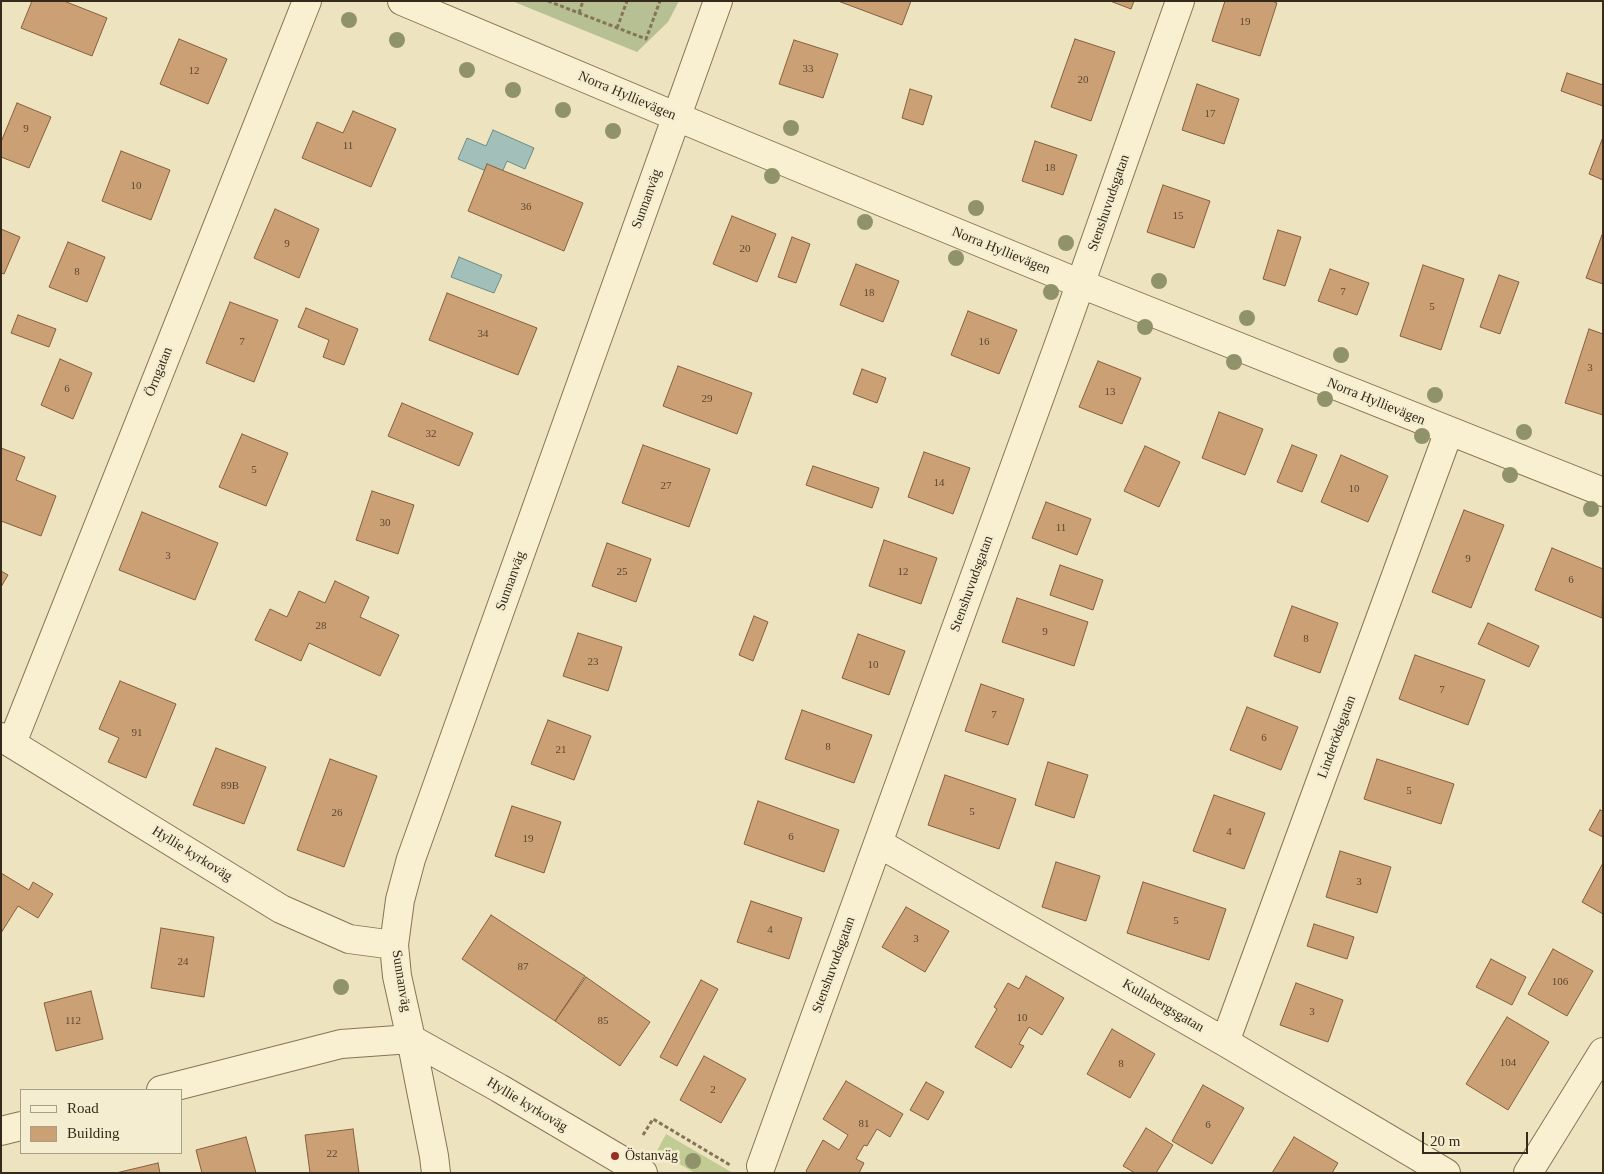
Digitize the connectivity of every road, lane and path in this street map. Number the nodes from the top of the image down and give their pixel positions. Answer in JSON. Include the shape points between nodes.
{"nodes":[{"id":1,"x":307,"y":1,"type":"edge"},
{"id":2,"x":402,"y":1,"type":"edge"},
{"id":3,"x":548,"y":1,"type":"edge"},
{"id":4,"x":583,"y":1,"type":"edge"},
{"id":5,"x":627,"y":1,"type":"edge"},
{"id":6,"x":660,"y":1,"type":"edge"},
{"id":7,"x":718,"y":1,"type":"edge"},
{"id":8,"x":1180,"y":1,"type":"edge"},
{"id":9,"x":579,"y":13,"type":"junction"},
{"id":10,"x":617,"y":28,"type":"junction"},
{"id":11,"x":677,"y":117,"type":"junction"},
{"id":12,"x":1081,"y":284,"type":"junction"},
{"id":13,"x":1449,"y":431,"type":"junction"},
{"id":14,"x":1603,"y":492,"type":"edge"},
{"id":15,"x":7,"y":740,"type":"edge"},
{"id":16,"x":878,"y":843,"type":"junction"},
{"id":17,"x":394,"y":946,"type":"junction"},
{"id":18,"x":411,"y":1039,"type":"junction"},
{"id":19,"x":1225,"y":1042,"type":"junction"},
{"id":20,"x":1603,"y":1052,"type":"edge"},
{"id":21,"x":165,"y":1089,"type":"edge"},
{"id":22,"x":20,"y":1126,"type":"edge"},
{"id":23,"x":1,"y":1131,"type":"edge"},
{"id":24,"x":642,"y":1135,"type":"dead end"},
{"id":25,"x":761,"y":1166,"type":"dead end"},
{"id":26,"x":734,"y":1168,"type":"dead end"},
{"id":27,"x":436,"y":1173,"type":"edge"},
{"id":28,"x":642,"y":1173,"type":"edge"},
{"id":29,"x":1446,"y":1173,"type":"edge"},
{"id":30,"x":1528,"y":1173,"type":"edge"}],
"edges":[{"from":1,"to":15,"type":"street","name":"Örngatan"},
{"from":2,"to":11,"type":"street","name":"Norra Hyllievägen"},
{"from":3,"to":9,"type":"path"},
{"from":4,"to":9,"type":"path"},
{"from":5,"to":10,"type":"path"},
{"from":6,"to":10,"type":"path","via":[[646,39]]},
{"from":7,"to":11,"type":"street","name":"Sunnanväg"},
{"from":8,"to":12,"type":"street","name":"Stenshuvudsgatan"},
{"from":9,"to":10,"type":"path"},
{"from":11,"to":12,"type":"street","name":"Norra Hyllievägen"},
{"from":11,"to":17,"type":"street","name":"Sunnanväg","via":[[411,859],[400,900]]},
{"from":12,"to":13,"type":"street","name":"Norra Hyllievägen"},
{"from":12,"to":16,"type":"street","name":"Stenshuvudsgatan"},
{"from":13,"to":14,"type":"street","name":"Norra Hyllievägen"},
{"from":13,"to":19,"type":"street","name":"Linderödsgatan"},
{"from":15,"to":17,"type":"street","name":"Hyllie kyrkoväg","via":[[281,909],[350,938]]},
{"from":16,"to":19,"type":"street","name":"Kullabergsgatan"},
{"from":16,"to":25,"type":"street","name":"Stenshuvudsgatan"},
{"from":17,"to":18,"type":"street","name":"Sunnanväg"},
{"from":18,"to":21,"type":"street","via":[[341,1044]]},
{"from":18,"to":27,"type":"street","name":"Sunnanväg"},
{"from":18,"to":28,"type":"street","name":"Hyllie kyrkoväg"},
{"from":19,"to":29,"type":"street","name":"Kullabergsgatan"},
{"from":20,"to":30,"type":"street"},
{"from":22,"to":23,"type":"street"},
{"from":24,"to":26,"type":"path","via":[[652,1119]]}]}
